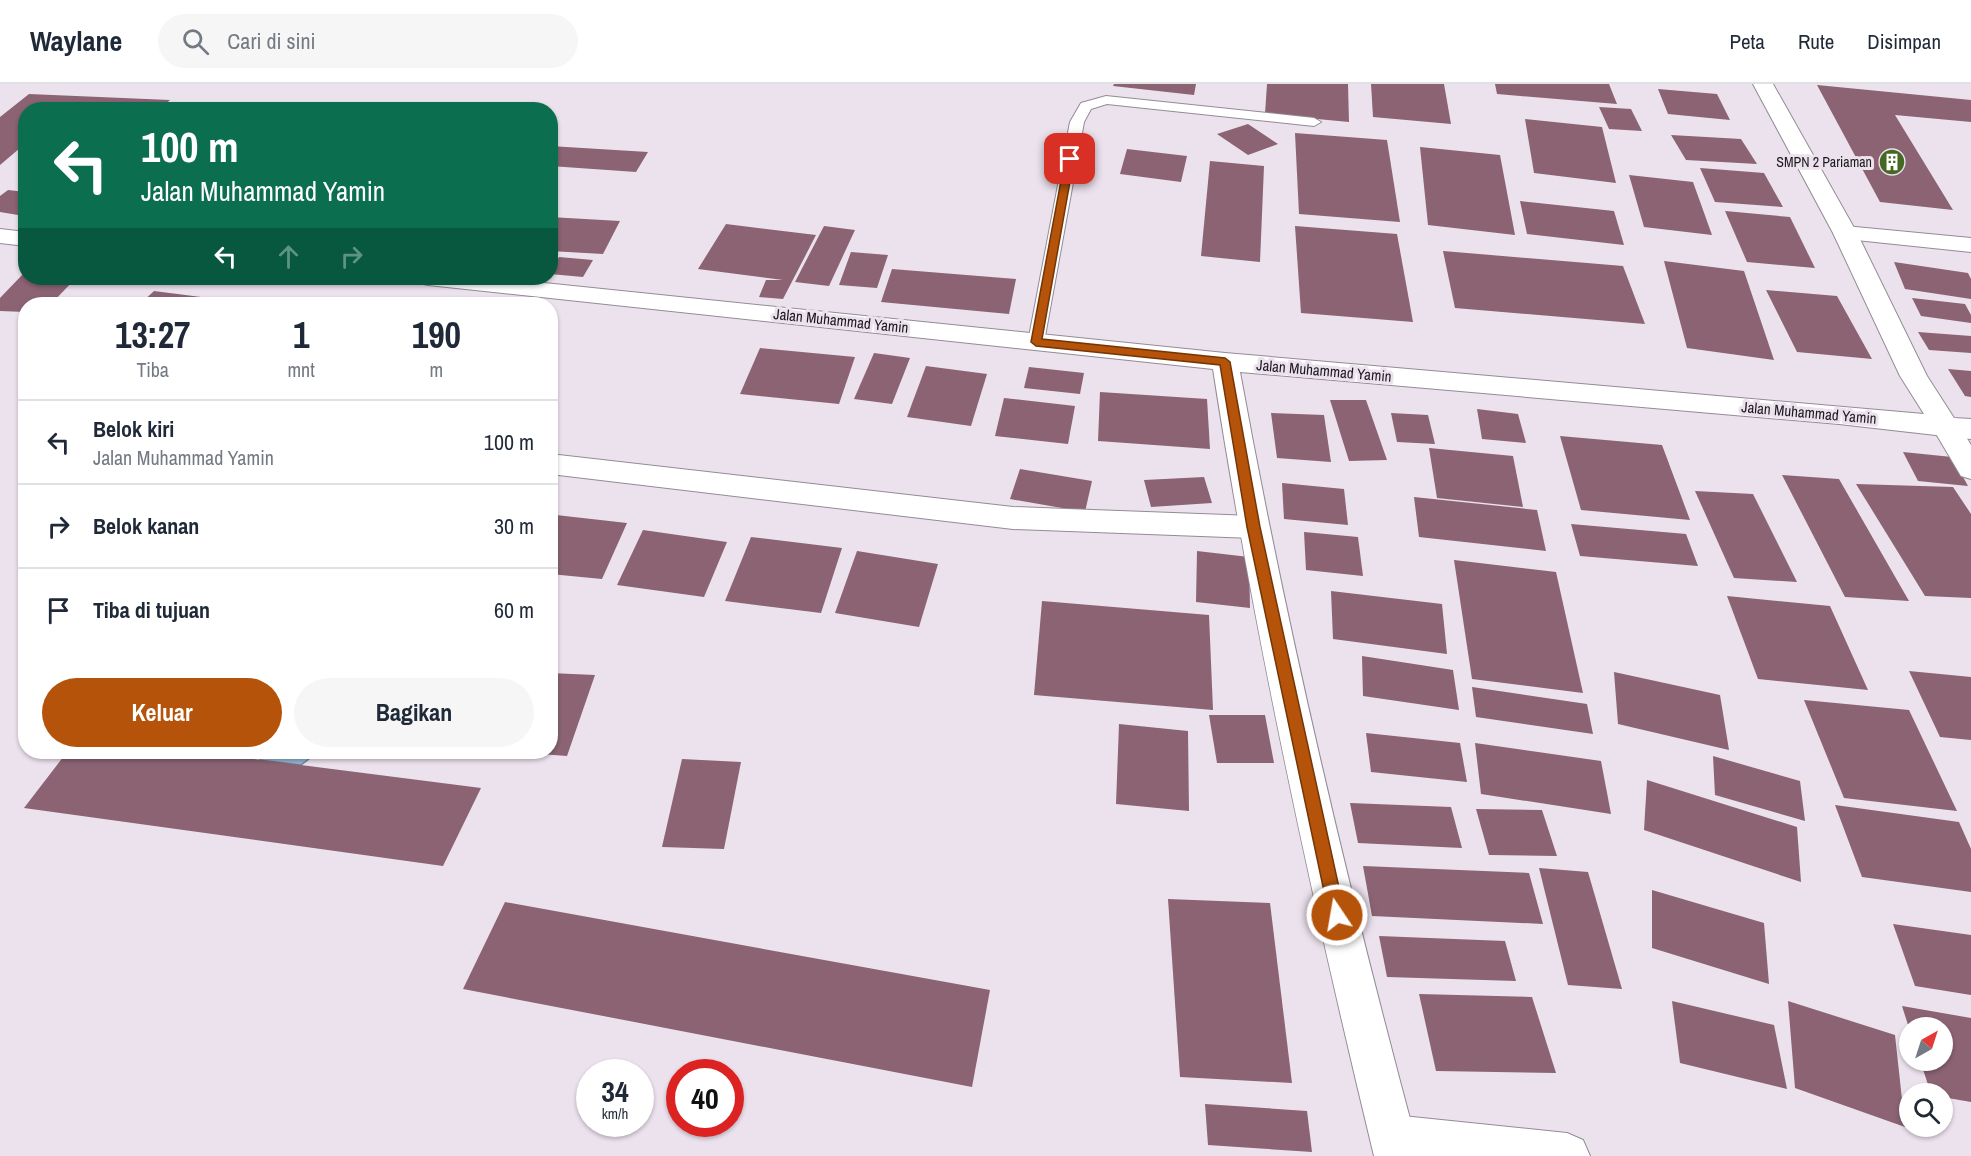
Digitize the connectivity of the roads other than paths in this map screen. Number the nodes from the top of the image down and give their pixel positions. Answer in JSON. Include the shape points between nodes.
{"nodes":[{"id":1,"x":1763,"y":84,"type":"edge"},
{"id":2,"x":1314,"y":122,"type":"dead end"},
{"id":3,"x":1845,"y":233,"type":"junction"},
{"id":4,"x":0,"y":236,"type":"edge"},
{"id":5,"x":18,"y":238,"type":"edge"},
{"id":6,"x":1971,"y":245,"type":"edge"},
{"id":7,"x":494,"y":285,"type":"edge"},
{"id":8,"x":1036,"y":342,"type":"junction"},
{"id":9,"x":1225,"y":362,"type":"junction"},
{"id":10,"x":1914,"y":376,"type":"junction"},
{"id":11,"x":1839,"y":415,"type":"junction"},
{"id":12,"x":1958,"y":428,"type":"edge"},
{"id":13,"x":558,"y":465,"type":"edge"},
{"id":14,"x":1971,"y":469,"type":"edge"},
{"id":15,"x":1253,"y":527,"type":"junction"},
{"id":16,"x":1395,"y":1147,"type":"edge"},
{"id":17,"x":1567,"y":1156,"type":"edge"}],
"edges":[{"from":1,"to":3,"type":"street"},
{"from":2,"to":8,"type":"lane","via":[[1106,100],[1086,105],[1077,122]]},
{"from":3,"to":6,"type":"street"},
{"from":3,"to":10,"type":"street"},
{"from":4,"to":5,"type":"street"},
{"from":7,"to":8,"type":"street","name":"Jalan Muhammad Yamin"},
{"from":8,"to":9,"type":"street","name":"Jalan Muhammad Yamin"},
{"from":9,"to":11,"type":"street","name":"Jalan Muhammad Yamin"},
{"from":9,"to":15,"type":"street"},
{"from":10,"to":11,"type":"street","via":[[1908,389],[1876,411]]},
{"from":10,"to":12,"type":"street"},
{"from":11,"to":12,"type":"street","name":"Jalan Muhammad Yamin"},
{"from":12,"to":14,"type":"street"},
{"from":13,"to":15,"type":"street","via":[[1003,517]]},
{"from":15,"to":16,"type":"street","via":[[1347,961]]},
{"from":16,"to":17,"type":"street"}]}
